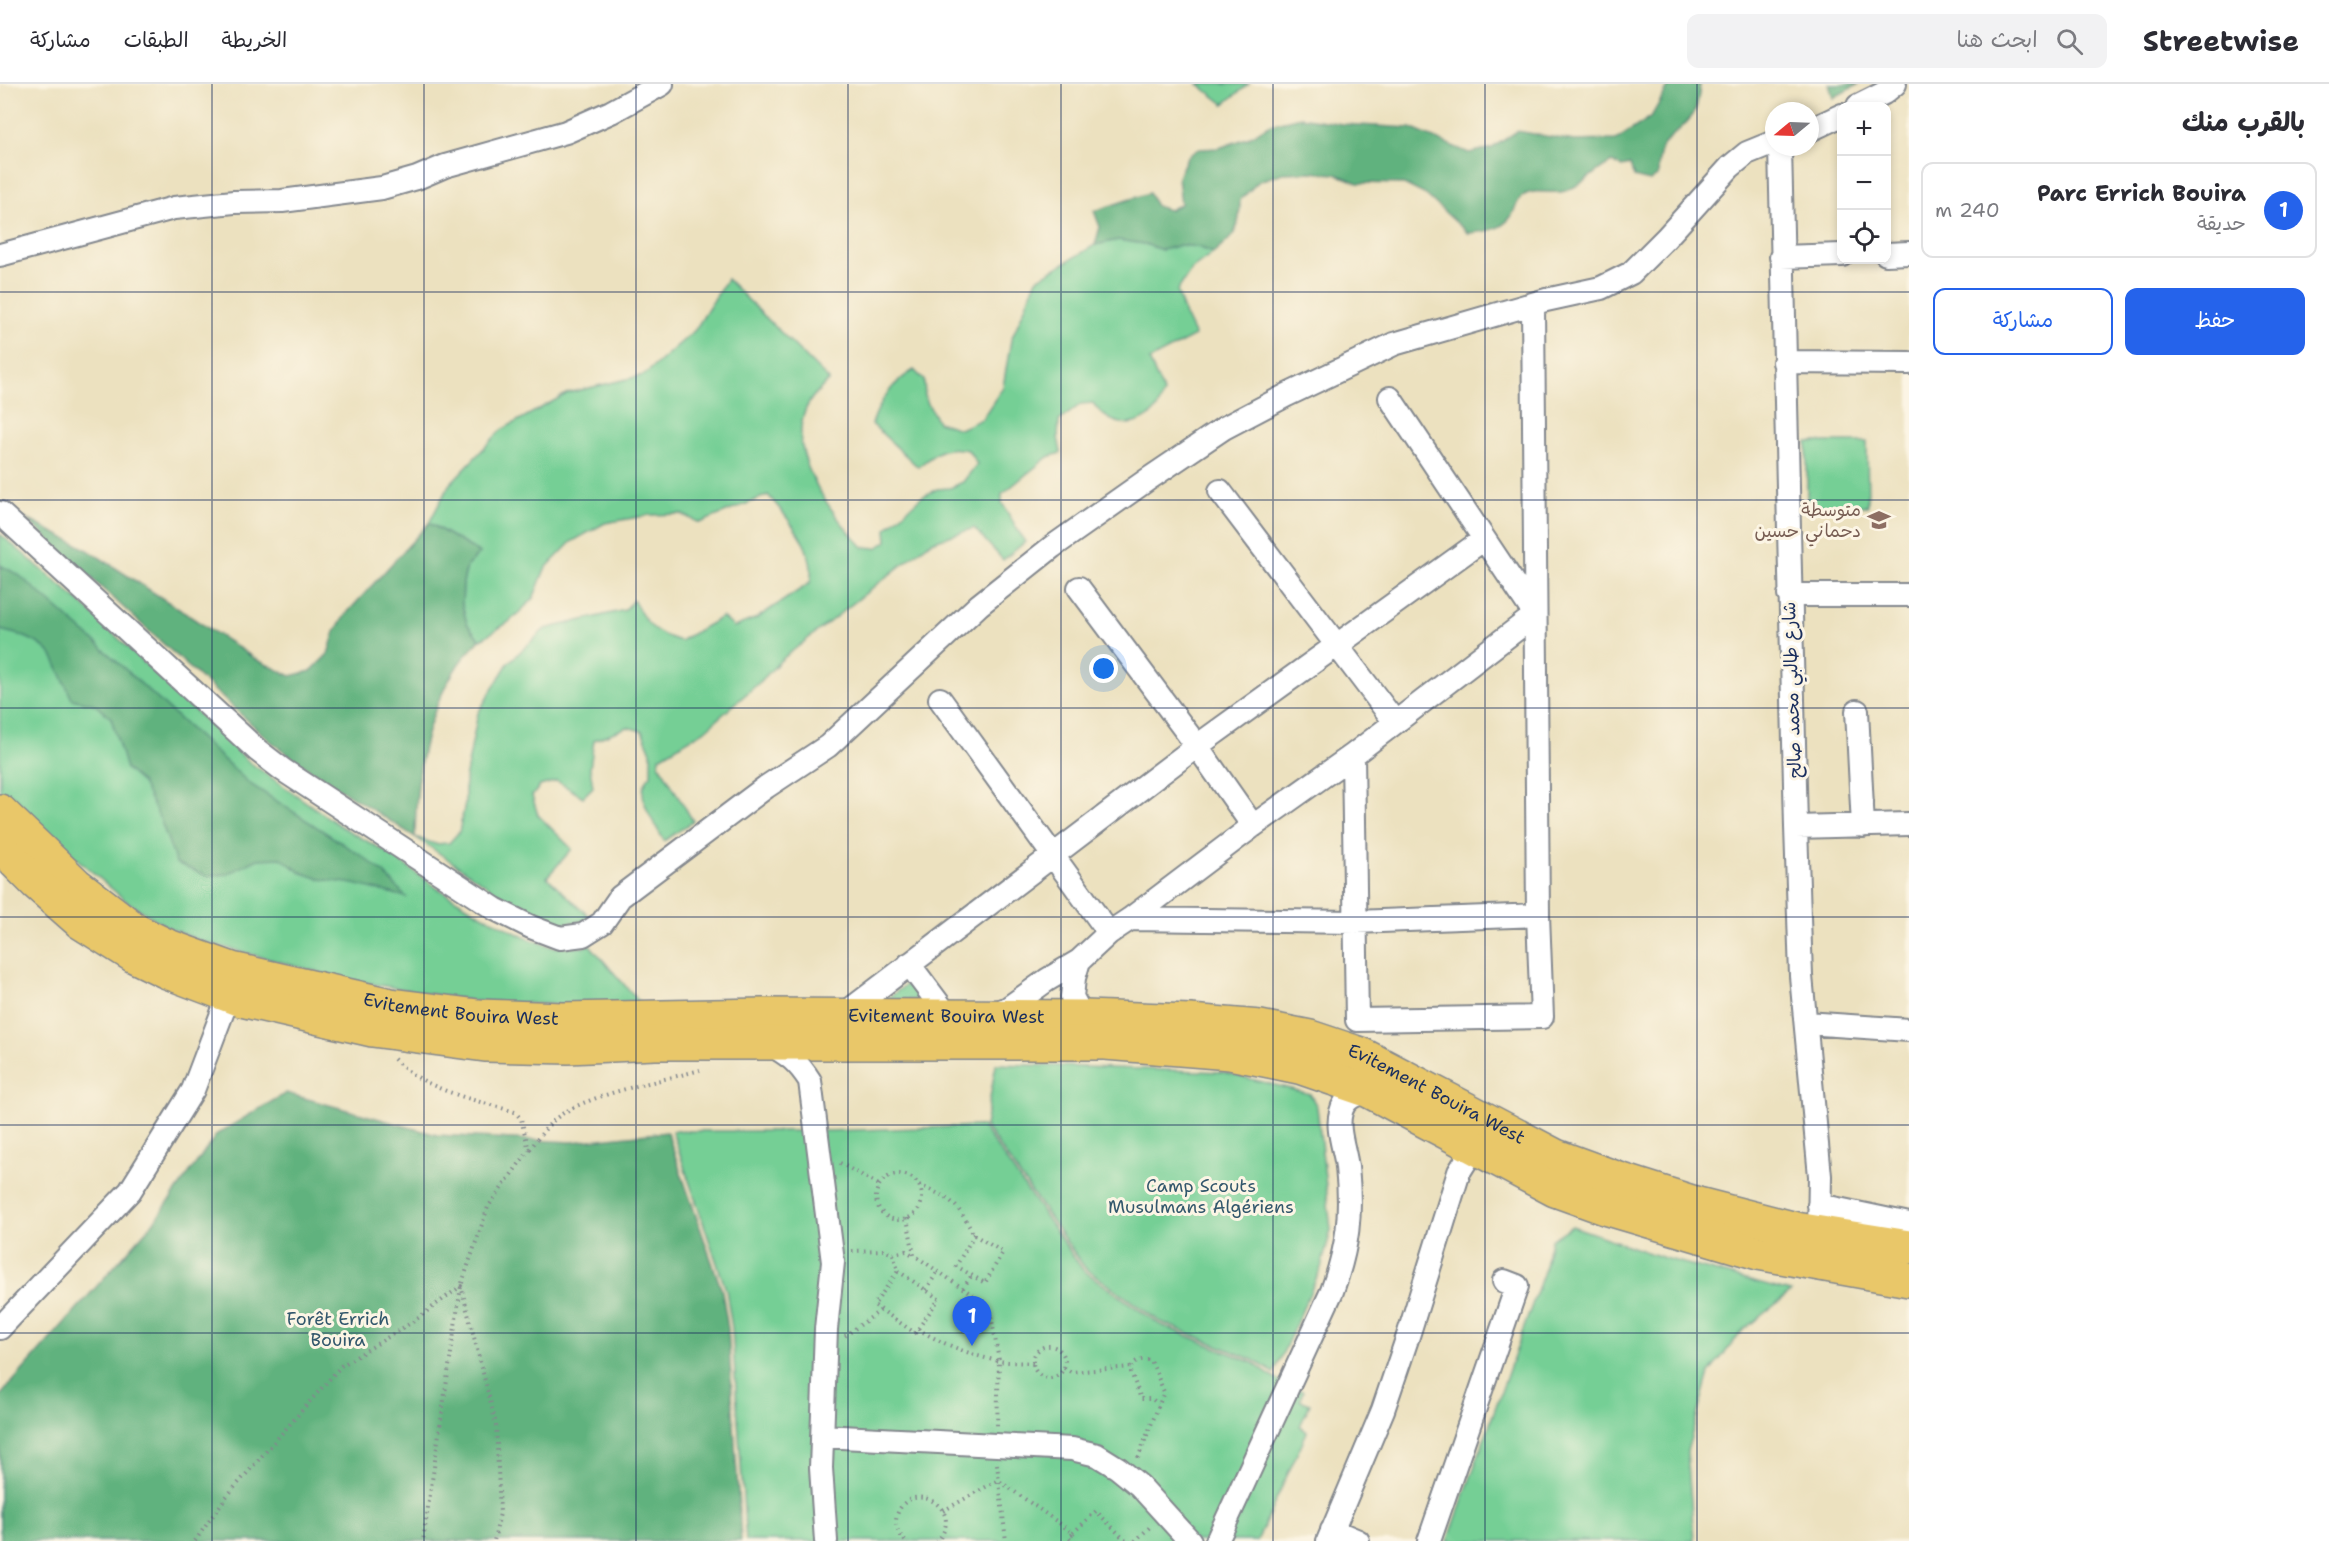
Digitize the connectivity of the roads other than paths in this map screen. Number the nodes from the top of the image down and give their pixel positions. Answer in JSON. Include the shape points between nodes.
{"nodes":[{"id":1,"x":662,"y":84,"type":"edge"},
{"id":2,"x":1895,"y":84,"type":"edge"},
{"id":3,"x":1866,"y":102,"type":"edge"},
{"id":4,"x":1837,"y":117,"type":"edge"},
{"id":5,"x":1819,"y":126,"type":"edge"},
{"id":6,"x":1765,"y":146,"type":"edge"},
{"id":7,"x":1780,"y":156,"type":"edge"},
{"id":8,"x":0,"y":255,"type":"edge"},
{"id":9,"x":1837,"y":255,"type":"edge"},
{"id":10,"x":1781,"y":256,"type":"junction"},
{"id":11,"x":1533,"y":304,"type":"junction"},
{"id":12,"x":1784,"y":362,"type":"junction"},
{"id":13,"x":1909,"y":363,"type":"edge"},
{"id":14,"x":1390,"y":398,"type":"dead end"},
{"id":15,"x":1220,"y":491,"type":"dead end"},
{"id":16,"x":0,"y":513,"type":"edge"},
{"id":17,"x":1484,"y":539,"type":"junction"},
{"id":18,"x":1079,"y":588,"type":"dead end"},
{"id":19,"x":1909,"y":595,"type":"edge"},
{"id":20,"x":1789,"y":596,"type":"junction"},
{"id":21,"x":1535,"y":615,"type":"junction"},
{"id":22,"x":1336,"y":647,"type":"junction"},
{"id":23,"x":940,"y":699,"type":"dead end"},
{"id":24,"x":1857,"y":711,"type":"dead end"},
{"id":25,"x":1395,"y":722,"type":"junction"},
{"id":26,"x":1197,"y":746,"type":"junction"},
{"id":27,"x":1353,"y":755,"type":"junction"},
{"id":28,"x":0,"y":811,"type":"edge"},
{"id":29,"x":1909,"y":824,"type":"edge"},
{"id":30,"x":1253,"y":826,"type":"junction"},
{"id":31,"x":1863,"y":826,"type":"junction"},
{"id":32,"x":1796,"y":827,"type":"junction"},
{"id":33,"x":0,"y":847,"type":"edge"},
{"id":34,"x":1053,"y":854,"type":"junction"},
{"id":35,"x":1538,"y":915,"type":"junction"},
{"id":36,"x":1130,"y":919,"type":"junction"},
{"id":37,"x":1355,"y":922,"type":"junction"},
{"id":38,"x":1109,"y":933,"type":"junction"},
{"id":39,"x":1080,"y":961,"type":"junction"},
{"id":40,"x":909,"y":964,"type":"junction"},
{"id":41,"x":229,"y":995,"type":"junction"},
{"id":42,"x":843,"y":1015,"type":"junction"},
{"id":43,"x":948,"y":1016,"type":"junction"},
{"id":44,"x":983,"y":1017,"type":"junction"},
{"id":45,"x":1086,"y":1017,"type":"junction"},
{"id":46,"x":1806,"y":1023,"type":"junction"},
{"id":47,"x":1909,"y":1030,"type":"edge"},
{"id":48,"x":768,"y":1044,"type":"junction"},
{"id":49,"x":1369,"y":1091,"type":"junction"},
{"id":50,"x":1482,"y":1135,"type":"junction"},
{"id":51,"x":1819,"y":1219,"type":"junction"},
{"id":52,"x":1909,"y":1224,"type":"edge"},
{"id":53,"x":1909,"y":1247,"type":"edge"},
{"id":54,"x":1909,"y":1280,"type":"edge"},
{"id":55,"x":1504,"y":1281,"type":"dead end"},
{"id":56,"x":0,"y":1328,"type":"edge"},
{"id":57,"x":822,"y":1436,"type":"junction"},
{"id":58,"x":1330,"y":1535,"type":"edge"},
{"id":59,"x":826,"y":1541,"type":"edge"},
{"id":60,"x":1190,"y":1541,"type":"edge"},
{"id":61,"x":1217,"y":1541,"type":"edge"},
{"id":62,"x":1358,"y":1541,"type":"edge"},
{"id":63,"x":1429,"y":1541,"type":"edge"}],
"edges":[{"from":1,"to":8,"type":"street","via":[[566,132],[382,188],[282,201],[174,208]]},
{"from":2,"to":3,"type":"street"},
{"from":4,"to":5,"type":"street"},
{"from":6,"to":11,"type":"street","via":[[1747,153],[1730,167],[1631,273],[1601,288]]},
{"from":7,"to":10,"type":"street","name":"شارع طالبي محمد صالح"},
{"from":9,"to":10,"type":"street"},
{"from":10,"to":12,"type":"street","name":"شارع طالبي محمد صالح"},
{"from":11,"to":16,"type":"street","via":[[1394,344],[1287,395],[1195,447],[1052,547],[979,605],[828,746],[620,897],[602,923],[583,935],[560,938],[495,909],[283,770]]},
{"from":11,"to":21,"type":"street"},
{"from":12,"to":13,"type":"street"},
{"from":12,"to":20,"type":"street","name":"شارع طالبي محمد صالح"},
{"from":14,"to":17,"type":"street"},
{"from":15,"to":22,"type":"street"},
{"from":17,"to":21,"type":"street"},
{"from":17,"to":22,"type":"street"},
{"from":18,"to":26,"type":"street"},
{"from":19,"to":20,"type":"street"},
{"from":20,"to":32,"type":"street","name":"شارع طالبي محمد صالح"},
{"from":21,"to":25,"type":"street"},
{"from":21,"to":35,"type":"street"},
{"from":22,"to":25,"type":"street"},
{"from":22,"to":26,"type":"street"},
{"from":23,"to":34,"type":"street"},
{"from":24,"to":31,"type":"street"},
{"from":25,"to":27,"type":"street"},
{"from":26,"to":30,"type":"street"},
{"from":26,"to":34,"type":"street"},
{"from":27,"to":30,"type":"street"},
{"from":27,"to":37,"type":"street"},
{"from":28,"to":42,"type":"highway","name":"Evitement Bouira West","via":[[76,884],[137,931],[232,969],[391,1005],[478,1016],[563,1019]]},
{"from":29,"to":31,"type":"street"},
{"from":30,"to":36,"type":"street"},
{"from":31,"to":32,"type":"street"},
{"from":32,"to":46,"type":"street","name":"شارع طالبي محمد صالح"},
{"from":33,"to":41,"type":"highway","name":"Evitement Bouira West","via":[[80,922],[108,941],[167,972]]},
{"from":34,"to":38,"type":"street"},
{"from":34,"to":40,"type":"street"},
{"from":35,"to":37,"type":"street"},
{"from":35,"to":37,"type":"street","via":[[1542,1017],[1358,1020]]},
{"from":36,"to":37,"type":"street"},
{"from":36,"to":38,"type":"street"},
{"from":38,"to":39,"type":"street"},
{"from":39,"to":44,"type":"street","via":[[1008,1008]]},
{"from":39,"to":45,"type":"street","via":[[1072,997]]},
{"from":40,"to":42,"type":"street"},
{"from":40,"to":43,"type":"street"},
{"from":41,"to":48,"type":"highway","name":"Evitement Bouira West","via":[[372,1030],[485,1045]]},
{"from":41,"to":56,"type":"street","via":[[194,1090],[130,1191]]},
{"from":42,"to":43,"type":"highway","name":"Evitement Bouira West"},
{"from":43,"to":44,"type":"highway","name":"Evitement Bouira West"},
{"from":44,"to":45,"type":"highway","name":"Evitement Bouira West"},
{"from":45,"to":50,"type":"highway","name":"Evitement Bouira West","via":[[1260,1027],[1310,1037],[1361,1054]]},
{"from":46,"to":47,"type":"street"},
{"from":46,"to":51,"type":"street","name":"شارع طالبي محمد صالح","via":[[1820,1176]]},
{"from":48,"to":49,"type":"highway","name":"Evitement Bouira West","via":[[1105,1043],[1172,1048],[1230,1053],[1299,1067]]},
{"from":48,"to":57,"type":"street","via":[[800,1065],[810,1081],[820,1152],[833,1262]]},
{"from":49,"to":50,"type":"highway","name":"Evitement Bouira West"},
{"from":49,"to":61,"type":"street","via":[[1346,1101],[1340,1113],[1349,1229],[1343,1261]]},
{"from":50,"to":51,"type":"highway","name":"Evitement Bouira West","via":[[1744,1216]]},
{"from":50,"to":54,"type":"highway","name":"Evitement Bouira West","via":[[1555,1190],[1657,1225],[1758,1253]]},
{"from":50,"to":58,"type":"street","via":[[1458,1172],[1387,1400]]},
{"from":51,"to":52,"type":"street"},
{"from":51,"to":53,"type":"highway","name":"Evitement Bouira West"},
{"from":55,"to":63,"type":"street","via":[[1517,1286]]},
{"from":57,"to":59,"type":"street"},
{"from":57,"to":60,"type":"street","via":[[1072,1449],[1097,1455],[1130,1479]]},
{"from":58,"to":62,"type":"street"}]}
